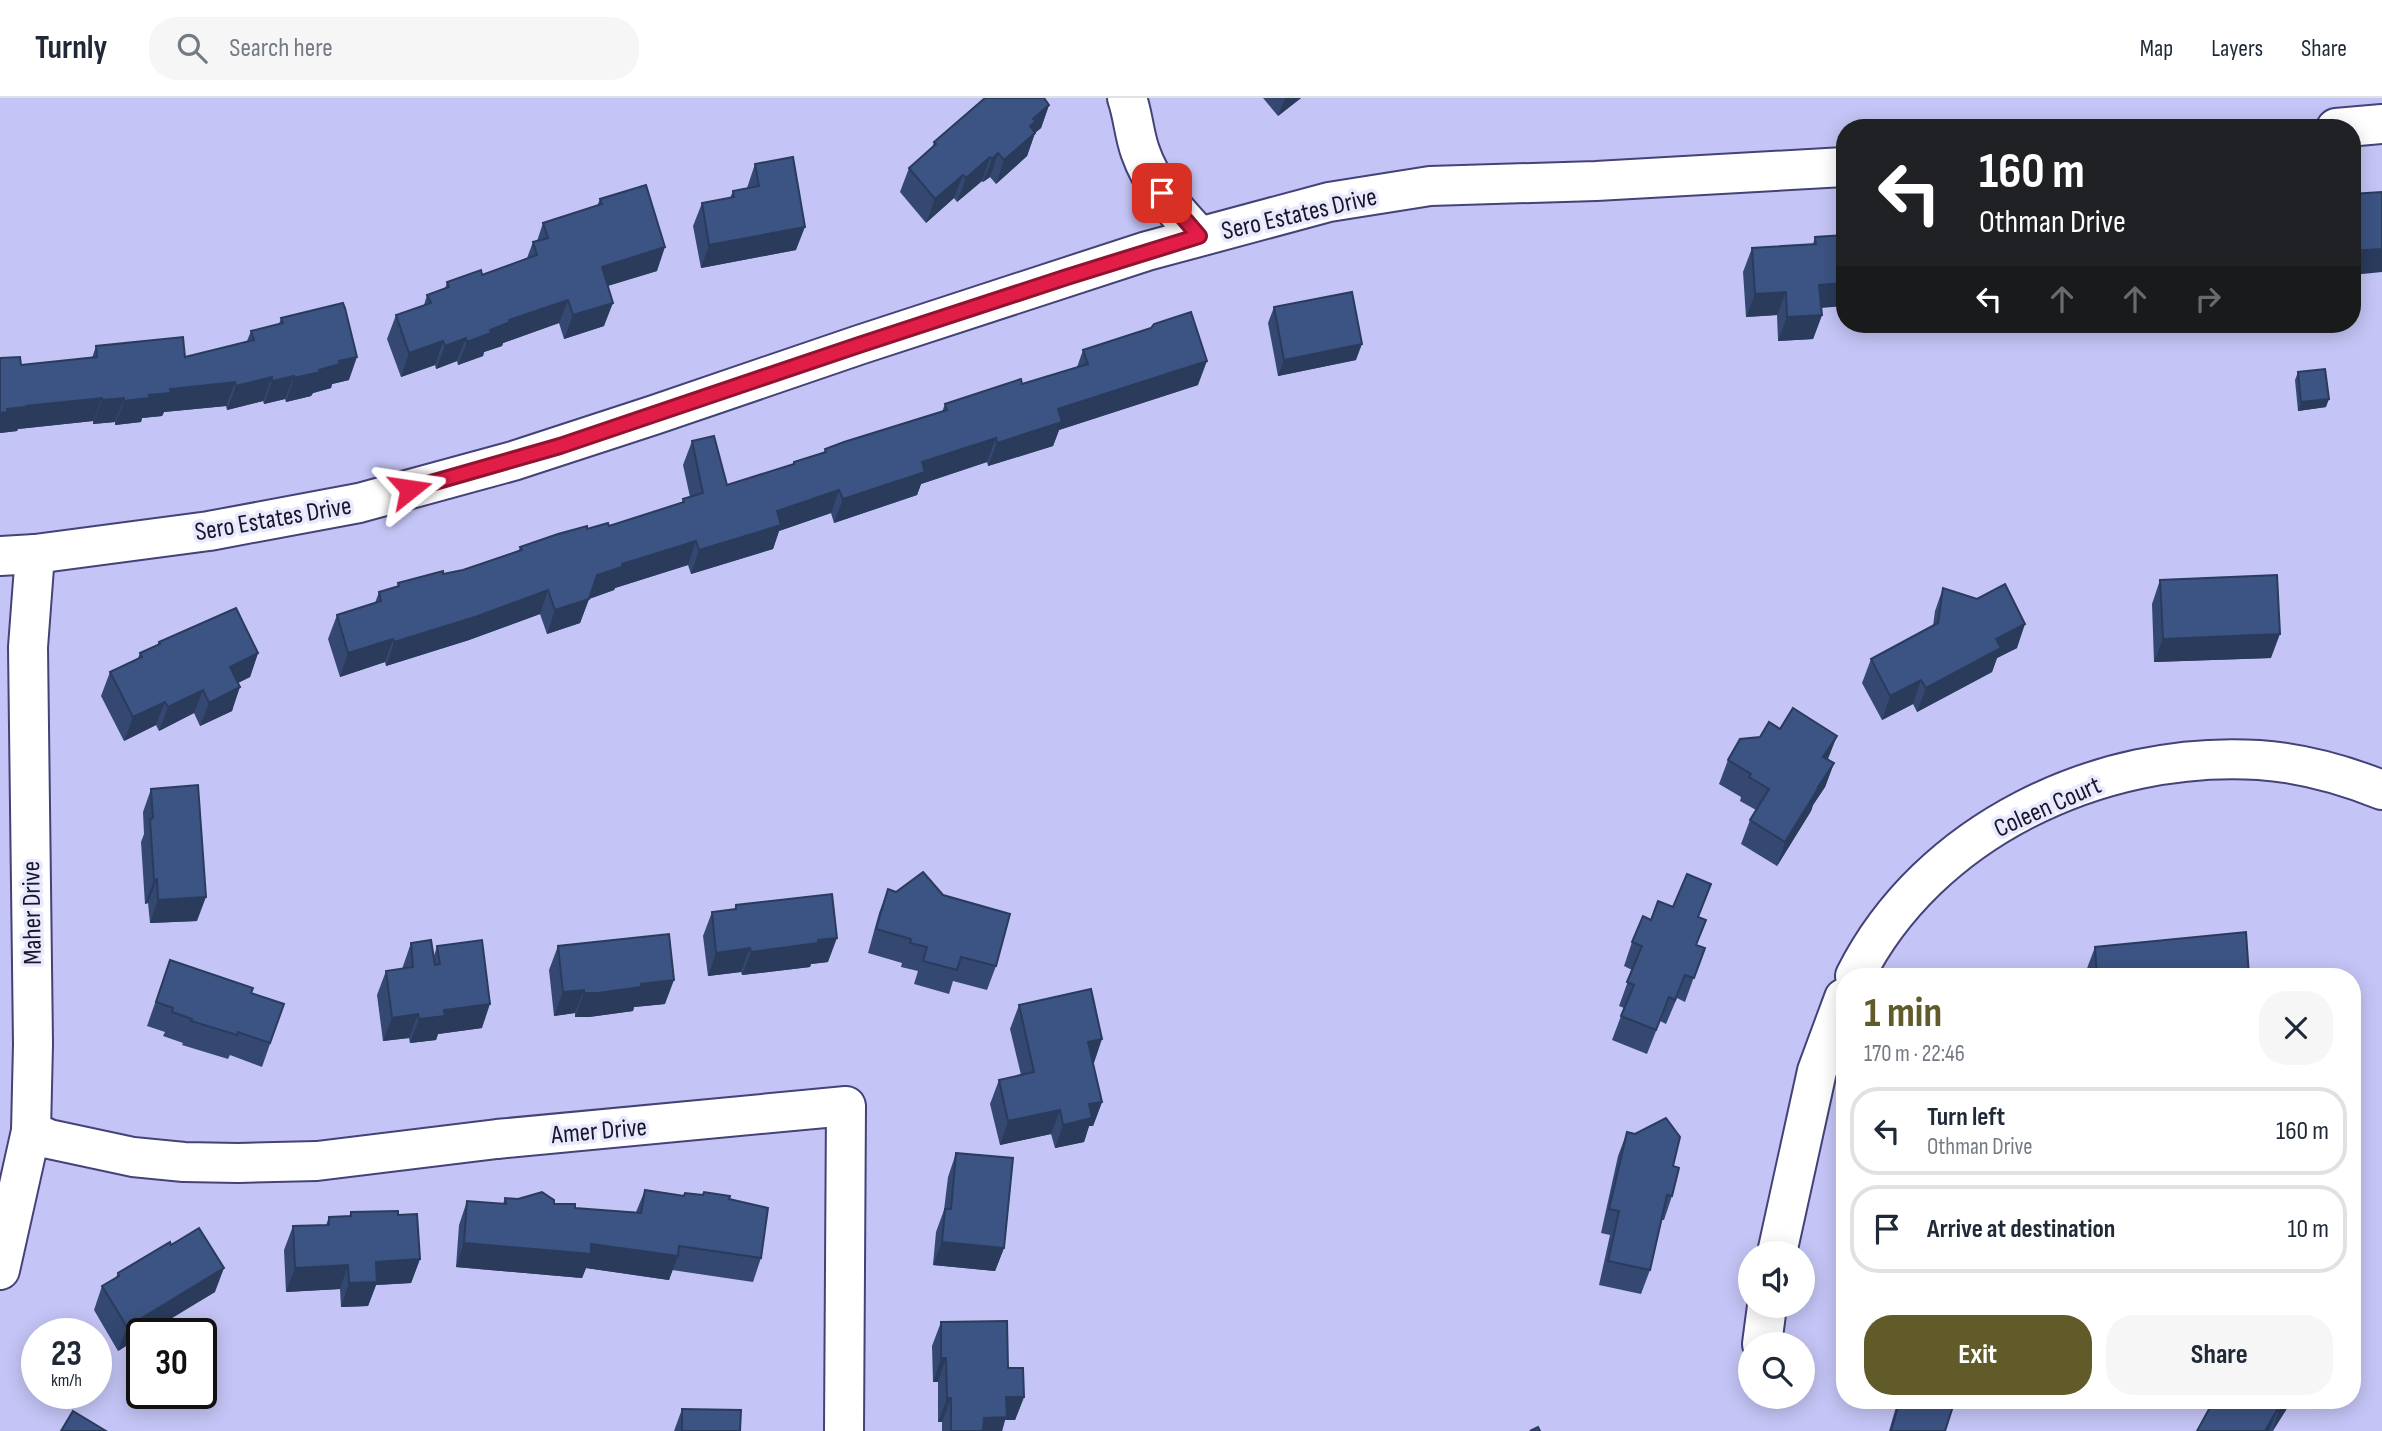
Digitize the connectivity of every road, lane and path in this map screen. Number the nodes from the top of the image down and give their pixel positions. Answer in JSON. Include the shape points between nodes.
{"nodes":[{"id":1,"x":1127,"y":98,"type":"edge"},
{"id":2,"x":2382,"y":124,"type":"edge"},
{"id":3,"x":2361,"y":126,"type":"edge"},
{"id":4,"x":1836,"y":167,"type":"edge"},
{"id":5,"x":1199,"y":236,"type":"junction"},
{"id":6,"x":18,"y":555,"type":"edge"},
{"id":7,"x":2382,"y":790,"type":"edge"},
{"id":8,"x":1860,"y":968,"type":"edge"},
{"id":9,"x":1836,"y":1020,"type":"edge"},
{"id":10,"x":31,"y":1131,"type":"junction"},
{"id":11,"x":1780,"y":1241,"type":"edge"},
{"id":12,"x":0,"y":1270,"type":"edge"},
{"id":13,"x":844,"y":1431,"type":"edge"}],
"edges":[{"from":1,"to":5,"type":"street","via":[[1153,181]]},
{"from":2,"to":3,"type":"street"},
{"from":4,"to":5,"type":"street","name":"Sero Estates Drive","via":[[1430,186],[1329,202]]},
{"from":5,"to":6,"type":"street","name":"Sero Estates Drive","via":[[526,457],[385,496],[209,531]]},
{"from":6,"to":10,"type":"street","name":"Maher Drive","via":[[28,647]]},
{"from":7,"to":8,"type":"street","name":"Coleen Court","via":[[2343,775],[2258,760],[2171,765],[2079,785],[2014,814],[1968,844],[1891,918]]},
{"from":9,"to":11,"type":"street","via":[[1817,1071]]},
{"from":10,"to":12,"type":"street","name":"Maher Drive"},
{"from":10,"to":13,"type":"street","name":"Amer Drive","via":[[133,1157],[317,1161],[846,1106]]}]}
